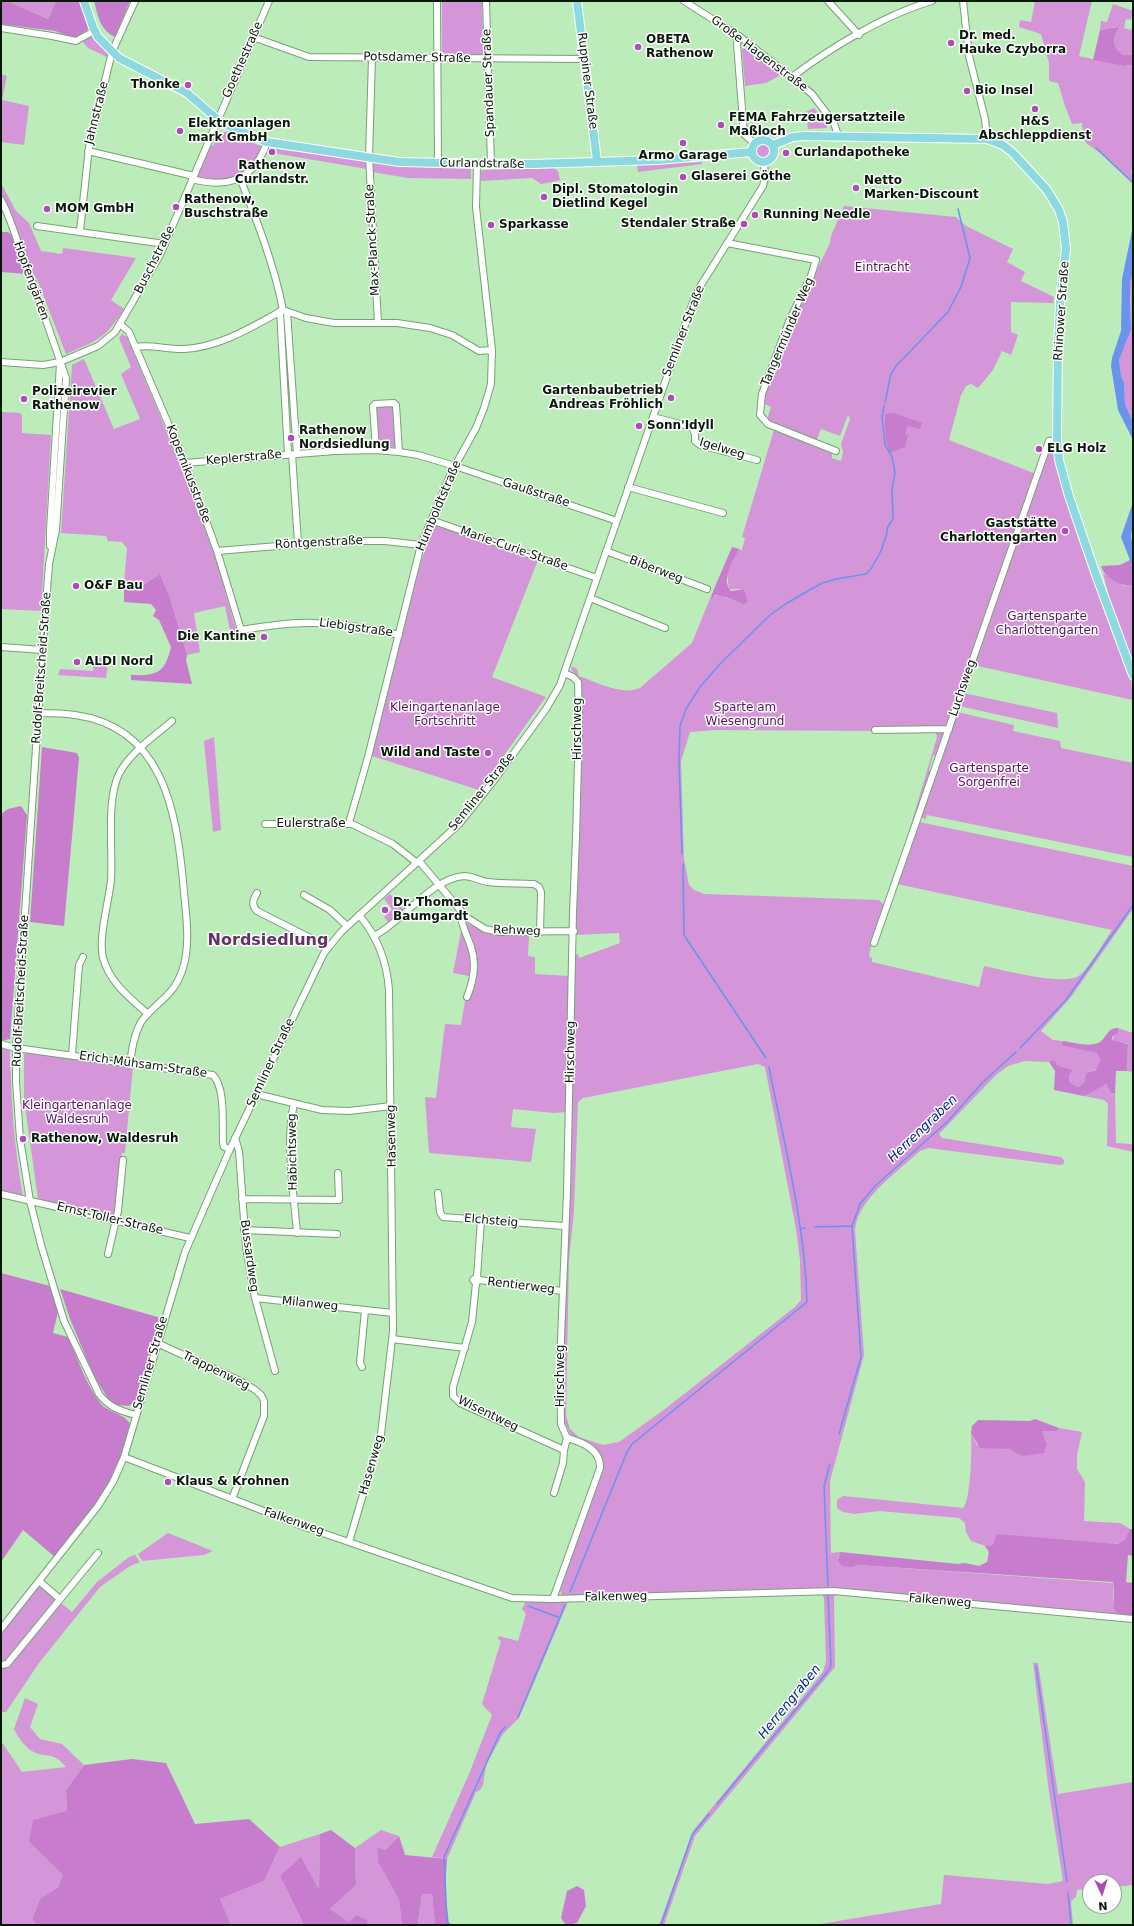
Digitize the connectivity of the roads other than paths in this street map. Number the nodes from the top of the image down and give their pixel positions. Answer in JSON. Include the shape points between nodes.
{"nodes":[{"id":1,"x":84,"y":1,"type":"edge"},
{"id":2,"x":135,"y":1,"type":"edge"},
{"id":3,"x":269,"y":1,"type":"edge"},
{"id":4,"x":437,"y":1,"type":"edge"},
{"id":5,"x":486,"y":1,"type":"edge"},
{"id":6,"x":577,"y":1,"type":"edge"},
{"id":7,"x":684,"y":1,"type":"edge"},
{"id":8,"x":828,"y":1,"type":"edge"},
{"id":9,"x":932,"y":1,"type":"edge"},
{"id":10,"x":963,"y":1,"type":"edge"},
{"id":11,"x":1,"y":28,"type":"edge"},
{"id":12,"x":94,"y":31,"type":"junction"},
{"id":13,"x":859,"y":35,"type":"junction"},
{"id":14,"x":739,"y":36,"type":"junction"},
{"id":15,"x":253,"y":37,"type":"junction"},
{"id":16,"x":112,"y":52,"type":"junction"},
{"id":17,"x":372,"y":58,"type":"junction"},
{"id":18,"x":437,"y":59,"type":"junction"},
{"id":19,"x":488,"y":59,"type":"junction"},
{"id":20,"x":584,"y":59,"type":"junction"},
{"id":21,"x":792,"y":77,"type":"junction"},
{"id":22,"x":217,"y":119,"type":"junction"},
{"id":23,"x":838,"y":136,"type":"junction"},
{"id":24,"x":987,"y":139,"type":"junction"},
{"id":25,"x":267,"y":142,"type":"junction"},
{"id":26,"x":773,"y":145,"type":"junction"},
{"id":27,"x":753,"y":148,"type":"junction"},
{"id":28,"x":88,"y":151,"type":"junction"},
{"id":29,"x":369,"y":157,"type":"junction"},
{"id":30,"x":597,"y":161,"type":"junction"},
{"id":31,"x":764,"y":162,"type":"junction"},
{"id":32,"x":438,"y":163,"type":"junction"},
{"id":33,"x":477,"y":164,"type":"junction"},
{"id":34,"x":491,"y":164,"type":"junction"},
{"id":35,"x":193,"y":178,"type":"junction"},
{"id":36,"x":240,"y":178,"type":"junction"},
{"id":37,"x":1,"y":200,"type":"edge"},
{"id":38,"x":37,"y":226,"type":"dead end"},
{"id":39,"x":80,"y":231,"type":"junction"},
{"id":40,"x":165,"y":244,"type":"junction"},
{"id":41,"x":727,"y":244,"type":"junction"},
{"id":42,"x":283,"y":311,"type":"junction"},
{"id":43,"x":378,"y":323,"type":"junction"},
{"id":44,"x":120,"y":324,"type":"junction"},
{"id":45,"x":136,"y":347,"type":"junction"},
{"id":46,"x":492,"y":350,"type":"junction"},
{"id":47,"x":1,"y":362,"type":"edge"},
{"id":48,"x":60,"y":362,"type":"junction"},
{"id":49,"x":653,"y":417,"type":"junction"},
{"id":50,"x":1057,"y":440,"type":"junction"},
{"id":51,"x":376,"y":450,"type":"junction"},
{"id":52,"x":836,"y":451,"type":"dead end"},
{"id":53,"x":398,"y":452,"type":"junction"},
{"id":54,"x":292,"y":454,"type":"junction"},
{"id":55,"x":757,"y":460,"type":"dead end"},
{"id":56,"x":185,"y":463,"type":"junction"},
{"id":57,"x":455,"y":466,"type":"junction"},
{"id":58,"x":628,"y":487,"type":"junction"},
{"id":59,"x":724,"y":513,"type":"dead end"},
{"id":60,"x":431,"y":520,"type":"junction"},
{"id":61,"x":617,"y":521,"type":"junction"},
{"id":62,"x":298,"y":543,"type":"junction"},
{"id":63,"x":421,"y":545,"type":"junction"},
{"id":64,"x":606,"y":550,"type":"junction"},
{"id":65,"x":217,"y":551,"type":"junction"},
{"id":66,"x":597,"y":578,"type":"junction"},
{"id":67,"x":707,"y":589,"type":"dead end"},
{"id":68,"x":590,"y":598,"type":"junction"},
{"id":69,"x":665,"y":628,"type":"dead end"},
{"id":70,"x":241,"y":632,"type":"joint"},
{"id":71,"x":399,"y":634,"type":"junction"},
{"id":72,"x":1,"y":647,"type":"edge"},
{"id":73,"x":43,"y":650,"type":"junction"},
{"id":74,"x":564,"y":672,"type":"junction"},
{"id":75,"x":1133,"y":674,"type":"edge"},
{"id":76,"x":39,"y":713,"type":"junction"},
{"id":77,"x":172,"y":721,"type":"dead end"},
{"id":78,"x":949,"y":729,"type":"junction"},
{"id":79,"x":875,"y":730,"type":"dead end"},
{"id":80,"x":141,"y":748,"type":"junction"},
{"id":81,"x":349,"y":823,"type":"junction"},
{"id":82,"x":265,"y":824,"type":"dead end"},
{"id":83,"x":418,"y":862,"type":"junction"},
{"id":84,"x":439,"y":884,"type":"junction"},
{"id":85,"x":257,"y":892,"type":"dead end"},
{"id":86,"x":304,"y":895,"type":"dead end"},
{"id":87,"x":460,"y":911,"type":"junction"},
{"id":88,"x":359,"y":915,"type":"junction"},
{"id":89,"x":347,"y":926,"type":"junction"},
{"id":90,"x":574,"y":931,"type":"junction"},
{"id":91,"x":540,"y":932,"type":"junction"},
{"id":92,"x":374,"y":936,"type":"junction"},
{"id":93,"x":874,"y":943,"type":"dead end"},
{"id":94,"x":328,"y":947,"type":"junction"},
{"id":95,"x":83,"y":957,"type":"dead end"},
{"id":96,"x":467,"y":997,"type":"dead end"},
{"id":97,"x":148,"y":1014,"type":"junction"},
{"id":98,"x":1,"y":1044,"type":"edge"},
{"id":99,"x":16,"y":1048,"type":"junction"},
{"id":100,"x":72,"y":1055,"type":"junction"},
{"id":101,"x":130,"y":1063,"type":"junction"},
{"id":102,"x":256,"y":1094,"type":"junction"},
{"id":103,"x":294,"y":1104,"type":"junction"},
{"id":104,"x":391,"y":1106,"type":"junction"},
{"id":105,"x":235,"y":1138,"type":"junction"},
{"id":106,"x":230,"y":1149,"type":"junction"},
{"id":107,"x":123,"y":1160,"type":"dead end"},
{"id":108,"x":338,"y":1173,"type":"dead end"},
{"id":109,"x":438,"y":1193,"type":"dead end"},
{"id":110,"x":1,"y":1194,"type":"edge"},
{"id":111,"x":242,"y":1199,"type":"junction"},
{"id":112,"x":294,"y":1200,"type":"junction"},
{"id":113,"x":30,"y":1201,"type":"junction"},
{"id":114,"x":116,"y":1220,"type":"junction"},
{"id":115,"x":481,"y":1220,"type":"junction"},
{"id":116,"x":564,"y":1226,"type":"junction"},
{"id":117,"x":244,"y":1230,"type":"junction"},
{"id":118,"x":297,"y":1233,"type":"junction"},
{"id":119,"x":337,"y":1234,"type":"dead end"},
{"id":120,"x":190,"y":1238,"type":"junction"},
{"id":121,"x":108,"y":1254,"type":"dead end"},
{"id":122,"x":477,"y":1280,"type":"junction"},
{"id":123,"x":562,"y":1291,"type":"junction"},
{"id":124,"x":255,"y":1298,"type":"junction"},
{"id":125,"x":365,"y":1310,"type":"junction"},
{"id":126,"x":393,"y":1313,"type":"junction"},
{"id":127,"x":392,"y":1339,"type":"junction"},
{"id":128,"x":157,"y":1343,"type":"junction"},
{"id":129,"x":465,"y":1348,"type":"junction"},
{"id":130,"x":362,"y":1367,"type":"dead end"},
{"id":131,"x":275,"y":1372,"type":"dead end"},
{"id":132,"x":136,"y":1416,"type":"junction"},
{"id":133,"x":567,"y":1438,"type":"junction"},
{"id":134,"x":564,"y":1450,"type":"junction"},
{"id":135,"x":124,"y":1456,"type":"junction"},
{"id":136,"x":554,"y":1494,"type":"dead end"},
{"id":137,"x":232,"y":1499,"type":"junction"},
{"id":138,"x":349,"y":1542,"type":"junction"},
{"id":139,"x":98,"y":1552,"type":"dead end"},
{"id":140,"x":41,"y":1583,"type":"junction"},
{"id":141,"x":60,"y":1599,"type":"junction"},
{"id":142,"x":553,"y":1599,"type":"junction"},
{"id":143,"x":1133,"y":1619,"type":"edge"},
{"id":144,"x":1,"y":1629,"type":"edge"},
{"id":145,"x":1,"y":1666,"type":"edge"}],
"edges":[{"from":1,"to":12,"type":"main road"},
{"from":2,"to":16,"type":"street","name":"Jahnstraße"},
{"from":3,"to":15,"type":"street","name":"Goethestraße"},
{"from":4,"to":18,"type":"street"},
{"from":5,"to":19,"type":"street","name":"Spandauer Straße"},
{"from":6,"to":20,"type":"main road","name":"Ruppiner Straße"},
{"from":7,"to":14,"type":"street","name":"Große Hagenstraße"},
{"from":8,"to":13,"type":"street"},
{"from":9,"to":13,"type":"street","via":[[906,10]]},
{"from":10,"to":24,"type":"street","via":[[969,56],[985,119]]},
{"from":11,"to":12,"type":"street","via":[[76,41]]},
{"from":12,"to":16,"type":"main road","name":"Curlandstraße"},
{"from":13,"to":21,"type":"street"},
{"from":14,"to":21,"type":"street","name":"Große Hagenstraße"},
{"from":14,"to":27,"type":"street","via":[[737,44],[744,134]]},
{"from":15,"to":17,"type":"street","name":"Potsdamer Straße","via":[[309,57]]},
{"from":15,"to":22,"type":"street","name":"Goethestraße"},
{"from":16,"to":22,"type":"main road","name":"Curlandstraße","via":[[187,93]]},
{"from":16,"to":28,"type":"street","name":"Jahnstraße"},
{"from":17,"to":18,"type":"street","name":"Potsdamer Straße"},
{"from":17,"to":29,"type":"street","name":"Max-Planck-Straße"},
{"from":18,"to":19,"type":"street","name":"Potsdamer Straße"},
{"from":18,"to":32,"type":"street"},
{"from":19,"to":20,"type":"street","name":"Potsdamer Straße"},
{"from":19,"to":34,"type":"street","name":"Spandauer Straße"},
{"from":20,"to":30,"type":"main road","name":"Ruppiner Straße"},
{"from":21,"to":23,"type":"street","name":"Große Hagenstraße","via":[[812,94],[834,123]]},
{"from":22,"to":25,"type":"main road","name":"Curlandstraße","via":[[238,131]]},
{"from":22,"to":35,"type":"street","name":"Buschstraße"},
{"from":23,"to":24,"type":"main road"},
{"from":23,"to":26,"type":"main road","via":[[793,137]]},
{"from":24,"to":50,"type":"main road","name":"Rhinower Straße","via":[[1003,145],[1013,153],[1047,190],[1063,222],[1066,249],[1060,302]]},
{"from":25,"to":29,"type":"main road","name":"Curlandstraße"},
{"from":25,"to":36,"type":"street","via":[[255,166]]},
{"from":26,"to":27,"type":"main road","via":[[764,140]]},
{"from":26,"to":31,"type":"main road","via":[[773,156]]},
{"from":27,"to":30,"type":"main road","name":"Curlandstraße","via":[[657,160]]},
{"from":27,"to":31,"type":"main road","via":[[756,160]]},
{"from":28,"to":35,"type":"street"},
{"from":28,"to":39,"type":"street","name":"Jahnstraße"},
{"from":29,"to":32,"type":"main road","name":"Curlandstraße"},
{"from":29,"to":43,"type":"street","name":"Max-Planck-Straße"},
{"from":30,"to":34,"type":"main road","name":"Curlandstraße"},
{"from":31,"to":41,"type":"street","name":"Semliner Straße","via":[[763,186]]},
{"from":32,"to":33,"type":"main road","name":"Curlandstraße"},
{"from":33,"to":34,"type":"main road","name":"Curlandstraße"},
{"from":33,"to":46,"type":"street","name":"Humboldtstraße","via":[[476,207]]},
{"from":35,"to":36,"type":"street","via":[[216,184]]},
{"from":35,"to":40,"type":"street","name":"Buschstraße"},
{"from":36,"to":42,"type":"street","via":[[263,238]]},
{"from":37,"to":48,"type":"street","name":"Hopfengärten","via":[[26,269],[34,283]]},
{"from":38,"to":39,"type":"street"},
{"from":39,"to":40,"type":"street"},
{"from":40,"to":44,"type":"street","name":"Buschstraße"},
{"from":41,"to":49,"type":"street","name":"Semliner Straße","via":[[693,302]]},
{"from":41,"to":52,"type":"street","name":"Tangermünder Weg","via":[[816,260],[768,378],[760,415],[768,424]]},
{"from":42,"to":43,"type":"street","via":[[334,323]]},
{"from":42,"to":45,"type":"street","via":[[208,346],[178,349],[148,345]]},
{"from":42,"to":54,"type":"street"},
{"from":42,"to":54,"type":"street"},
{"from":43,"to":46,"type":"street","via":[[430,328],[452,335],[479,351]]},
{"from":44,"to":45,"type":"street","name":"Kopernikusstraße","via":[[129,332]]},
{"from":44,"to":48,"type":"street","name":"Buschstraße","via":[[103,343]]},
{"from":45,"to":56,"type":"street","name":"Kopernikusstraße"},
{"from":46,"to":57,"type":"street","name":"Humboldtstraße","via":[[491,384],[484,408]]},
{"from":47,"to":48,"type":"street","via":[[43,365]]},
{"from":48,"to":73,"type":"street","name":"Rudolf-Breitscheid-Straße","via":[[66,378],[66,391],[56,530],[51,556]]},
{"from":49,"to":55,"type":"street","name":"Igelweg","via":[[692,428],[695,441],[700,445]]},
{"from":49,"to":58,"type":"street","name":"Semliner Straße"},
{"from":50,"to":75,"type":"main road","name":"Rhinower Straße","via":[[1061,471],[1069,496]]},
{"from":50,"to":78,"type":"street","name":"Luchsweg","via":[[1049,441]]},
{"from":51,"to":53,"type":"street","name":"Keplerstraße"},
{"from":51,"to":53,"type":"street","via":[[373,406],[394,403]]},
{"from":51,"to":54,"type":"street","name":"Keplerstraße"},
{"from":53,"to":57,"type":"street","name":"Keplerstraße"},
{"from":54,"to":56,"type":"street","name":"Keplerstraße"},
{"from":54,"to":62,"type":"street"},
{"from":56,"to":65,"type":"street","name":"Kopernikusstraße"},
{"from":57,"to":60,"type":"street","name":"Humboldtstraße"},
{"from":57,"to":61,"type":"street","name":"Gaußstraße"},
{"from":58,"to":59,"type":"street"},
{"from":58,"to":61,"type":"street","name":"Semliner Straße"},
{"from":60,"to":63,"type":"street","name":"Humboldtstraße"},
{"from":60,"to":66,"type":"street","name":"Marie-Curie-Straße"},
{"from":61,"to":64,"type":"street","name":"Semliner Straße"},
{"from":62,"to":63,"type":"street","name":"Röntgenstraße","via":[[385,541]]},
{"from":62,"to":65,"type":"street","name":"Röntgenstraße"},
{"from":63,"to":71,"type":"street","name":"Humboldtstraße"},
{"from":64,"to":66,"type":"street","name":"Semliner Straße"},
{"from":64,"to":67,"type":"street","name":"Biberweg"},
{"from":65,"to":70,"type":"street","name":"Kopernikusstraße"},
{"from":66,"to":68,"type":"street","name":"Semliner Straße"},
{"from":68,"to":69,"type":"street"},
{"from":68,"to":74,"type":"street","name":"Semliner Straße"},
{"from":70,"to":71,"type":"street","name":"Liebigstraße","via":[[288,623],[314,622]]},
{"from":71,"to":81,"type":"street","name":"Humboldtstraße"},
{"from":72,"to":73,"type":"street"},
{"from":73,"to":76,"type":"street","name":"Rudolf-Breitscheid-Straße"},
{"from":74,"to":83,"type":"street","name":"Semliner Straße","via":[[546,709],[486,792],[460,823]]},
{"from":74,"to":90,"type":"street","name":"Hirschweg","via":[[578,682],[576,838],[572,913]]},
{"from":76,"to":80,"type":"street","via":[[93,719],[118,730]]},
{"from":76,"to":99,"type":"street","name":"Rudolf-Breitscheid-Straße"},
{"from":77,"to":80,"type":"street"},
{"from":78,"to":79,"type":"street"},
{"from":78,"to":93,"type":"street","name":"Luchsweg"},
{"from":80,"to":97,"type":"street","via":[[163,780],[170,802],[178,846],[186,928],[186,957],[179,980],[168,997]]},
{"from":80,"to":97,"type":"street","via":[[122,770],[113,796],[111,879],[102,949],[107,970],[117,985]]},
{"from":81,"to":82,"type":"street","name":"Eulerstraße"},
{"from":81,"to":83,"type":"street","name":"Eulerstraße","via":[[393,844]]},
{"from":83,"to":84,"type":"street","name":"Rehweg"},
{"from":83,"to":88,"type":"street","name":"Semliner Straße"},
{"from":84,"to":87,"type":"street","name":"Rehweg"},
{"from":84,"to":91,"type":"street","via":[[467,876],[488,882],[534,884],[541,892]]},
{"from":84,"to":92,"type":"street","via":[[385,931]]},
{"from":85,"to":94,"type":"street","via":[[253,906],[257,912]]},
{"from":86,"to":89,"type":"street","via":[[330,910]]},
{"from":87,"to":91,"type":"street","name":"Rehweg","via":[[470,921],[491,931]]},
{"from":87,"to":96,"type":"street","via":[[463,930],[473,954],[474,972]]},
{"from":88,"to":89,"type":"street","name":"Semliner Straße"},
{"from":88,"to":92,"type":"street","name":"Hasenweg"},
{"from":89,"to":94,"type":"street","name":"Semliner Straße"},
{"from":90,"to":91,"type":"street","name":"Rehweg"},
{"from":90,"to":116,"type":"street","name":"Hirschweg"},
{"from":92,"to":104,"type":"street","name":"Hasenweg","via":[[388,980]]},
{"from":94,"to":102,"type":"street","name":"Semliner Straße"},
{"from":95,"to":100,"type":"street","via":[[79,965]]},
{"from":97,"to":101,"type":"street","via":[[135,1036]]},
{"from":98,"to":99,"type":"street","name":"Erich-Mühsam-Straße"},
{"from":99,"to":100,"type":"street","name":"Erich-Mühsam-Straße"},
{"from":99,"to":113,"type":"street","name":"Rudolf-Breitscheid-Straße","via":[[20,1139]]},
{"from":100,"to":101,"type":"street","name":"Erich-Mühsam-Straße"},
{"from":101,"to":106,"type":"street","name":"Erich-Mühsam-Straße","via":[[213,1075],[221,1093],[223,1143]]},
{"from":102,"to":103,"type":"street"},
{"from":102,"to":105,"type":"street","name":"Semliner Straße"},
{"from":103,"to":104,"type":"street","via":[[340,1111]]},
{"from":103,"to":112,"type":"street","name":"Habichtsweg","via":[[291,1115],[291,1142]]},
{"from":104,"to":126,"type":"street","name":"Hasenweg"},
{"from":105,"to":106,"type":"street","name":"Semliner Straße"},
{"from":105,"to":111,"type":"street","name":"Bussardweg","via":[[239,1150]]},
{"from":106,"to":120,"type":"street","name":"Semliner Straße"},
{"from":107,"to":114,"type":"street"},
{"from":108,"to":112,"type":"street","name":"Habichtsweg","via":[[339,1200]]},
{"from":109,"to":115,"type":"street","name":"Elchsteig","via":[[443,1217]]},
{"from":110,"to":113,"type":"street","name":"Ernst-Toller-Straße"},
{"from":111,"to":112,"type":"street","name":"Habichtsweg"},
{"from":111,"to":117,"type":"street","name":"Bussardweg"},
{"from":112,"to":118,"type":"street","name":"Habichtsweg"},
{"from":113,"to":114,"type":"street","name":"Ernst-Toller-Straße"},
{"from":113,"to":132,"type":"street","name":"Rudolf-Breitscheid-Straße","via":[[64,1321],[99,1394],[105,1403]]},
{"from":114,"to":120,"type":"street","name":"Ernst-Toller-Straße"},
{"from":114,"to":121,"type":"street"},
{"from":115,"to":116,"type":"street","name":"Elchsteig"},
{"from":115,"to":122,"type":"street","name":"Wisentweg"},
{"from":116,"to":123,"type":"street","name":"Hirschweg"},
{"from":117,"to":118,"type":"street"},
{"from":117,"to":124,"type":"street","name":"Bussardweg"},
{"from":118,"to":119,"type":"street"},
{"from":120,"to":128,"type":"street","name":"Semliner Straße"},
{"from":122,"to":123,"type":"street","name":"Rentierweg"},
{"from":122,"to":129,"type":"street","name":"Wisentweg","via":[[472,1322]]},
{"from":123,"to":133,"type":"street","name":"Hirschweg","via":[[561,1424]]},
{"from":124,"to":125,"type":"street","name":"Milanweg"},
{"from":124,"to":131,"type":"street","name":"Bussardweg"},
{"from":125,"to":126,"type":"street","name":"Milanweg"},
{"from":125,"to":130,"type":"street","via":[[360,1363]]},
{"from":126,"to":127,"type":"street","name":"Hasenweg"},
{"from":127,"to":129,"type":"street"},
{"from":127,"to":138,"type":"street","name":"Hasenweg","via":[[381,1434]]},
{"from":128,"to":132,"type":"street","name":"Semliner Straße"},
{"from":128,"to":137,"type":"street","name":"Trappenweg","via":[[238,1380],[254,1389],[264,1401],[264,1416]]},
{"from":129,"to":134,"type":"street","name":"Wisentweg","via":[[453,1387],[453,1396],[460,1403]]},
{"from":132,"to":135,"type":"street","name":"Semliner Straße"},
{"from":133,"to":134,"type":"street"},
{"from":133,"to":142,"type":"street","via":[[594,1451],[599,1456],[600,1468]]},
{"from":134,"to":136,"type":"street"},
{"from":135,"to":137,"type":"street","name":"Falkenweg"},
{"from":135,"to":140,"type":"street","name":"Semliner Straße","via":[[107,1494]]},
{"from":137,"to":138,"type":"street","name":"Falkenweg"},
{"from":138,"to":142,"type":"street","name":"Falkenweg","via":[[512,1598]]},
{"from":139,"to":141,"type":"street"},
{"from":140,"to":141,"type":"street"},
{"from":140,"to":144,"type":"street","name":"Semliner Straße"},
{"from":141,"to":145,"type":"street","via":[[7,1664]]},
{"from":142,"to":143,"type":"street","name":"Falkenweg","via":[[834,1591]]}]}
